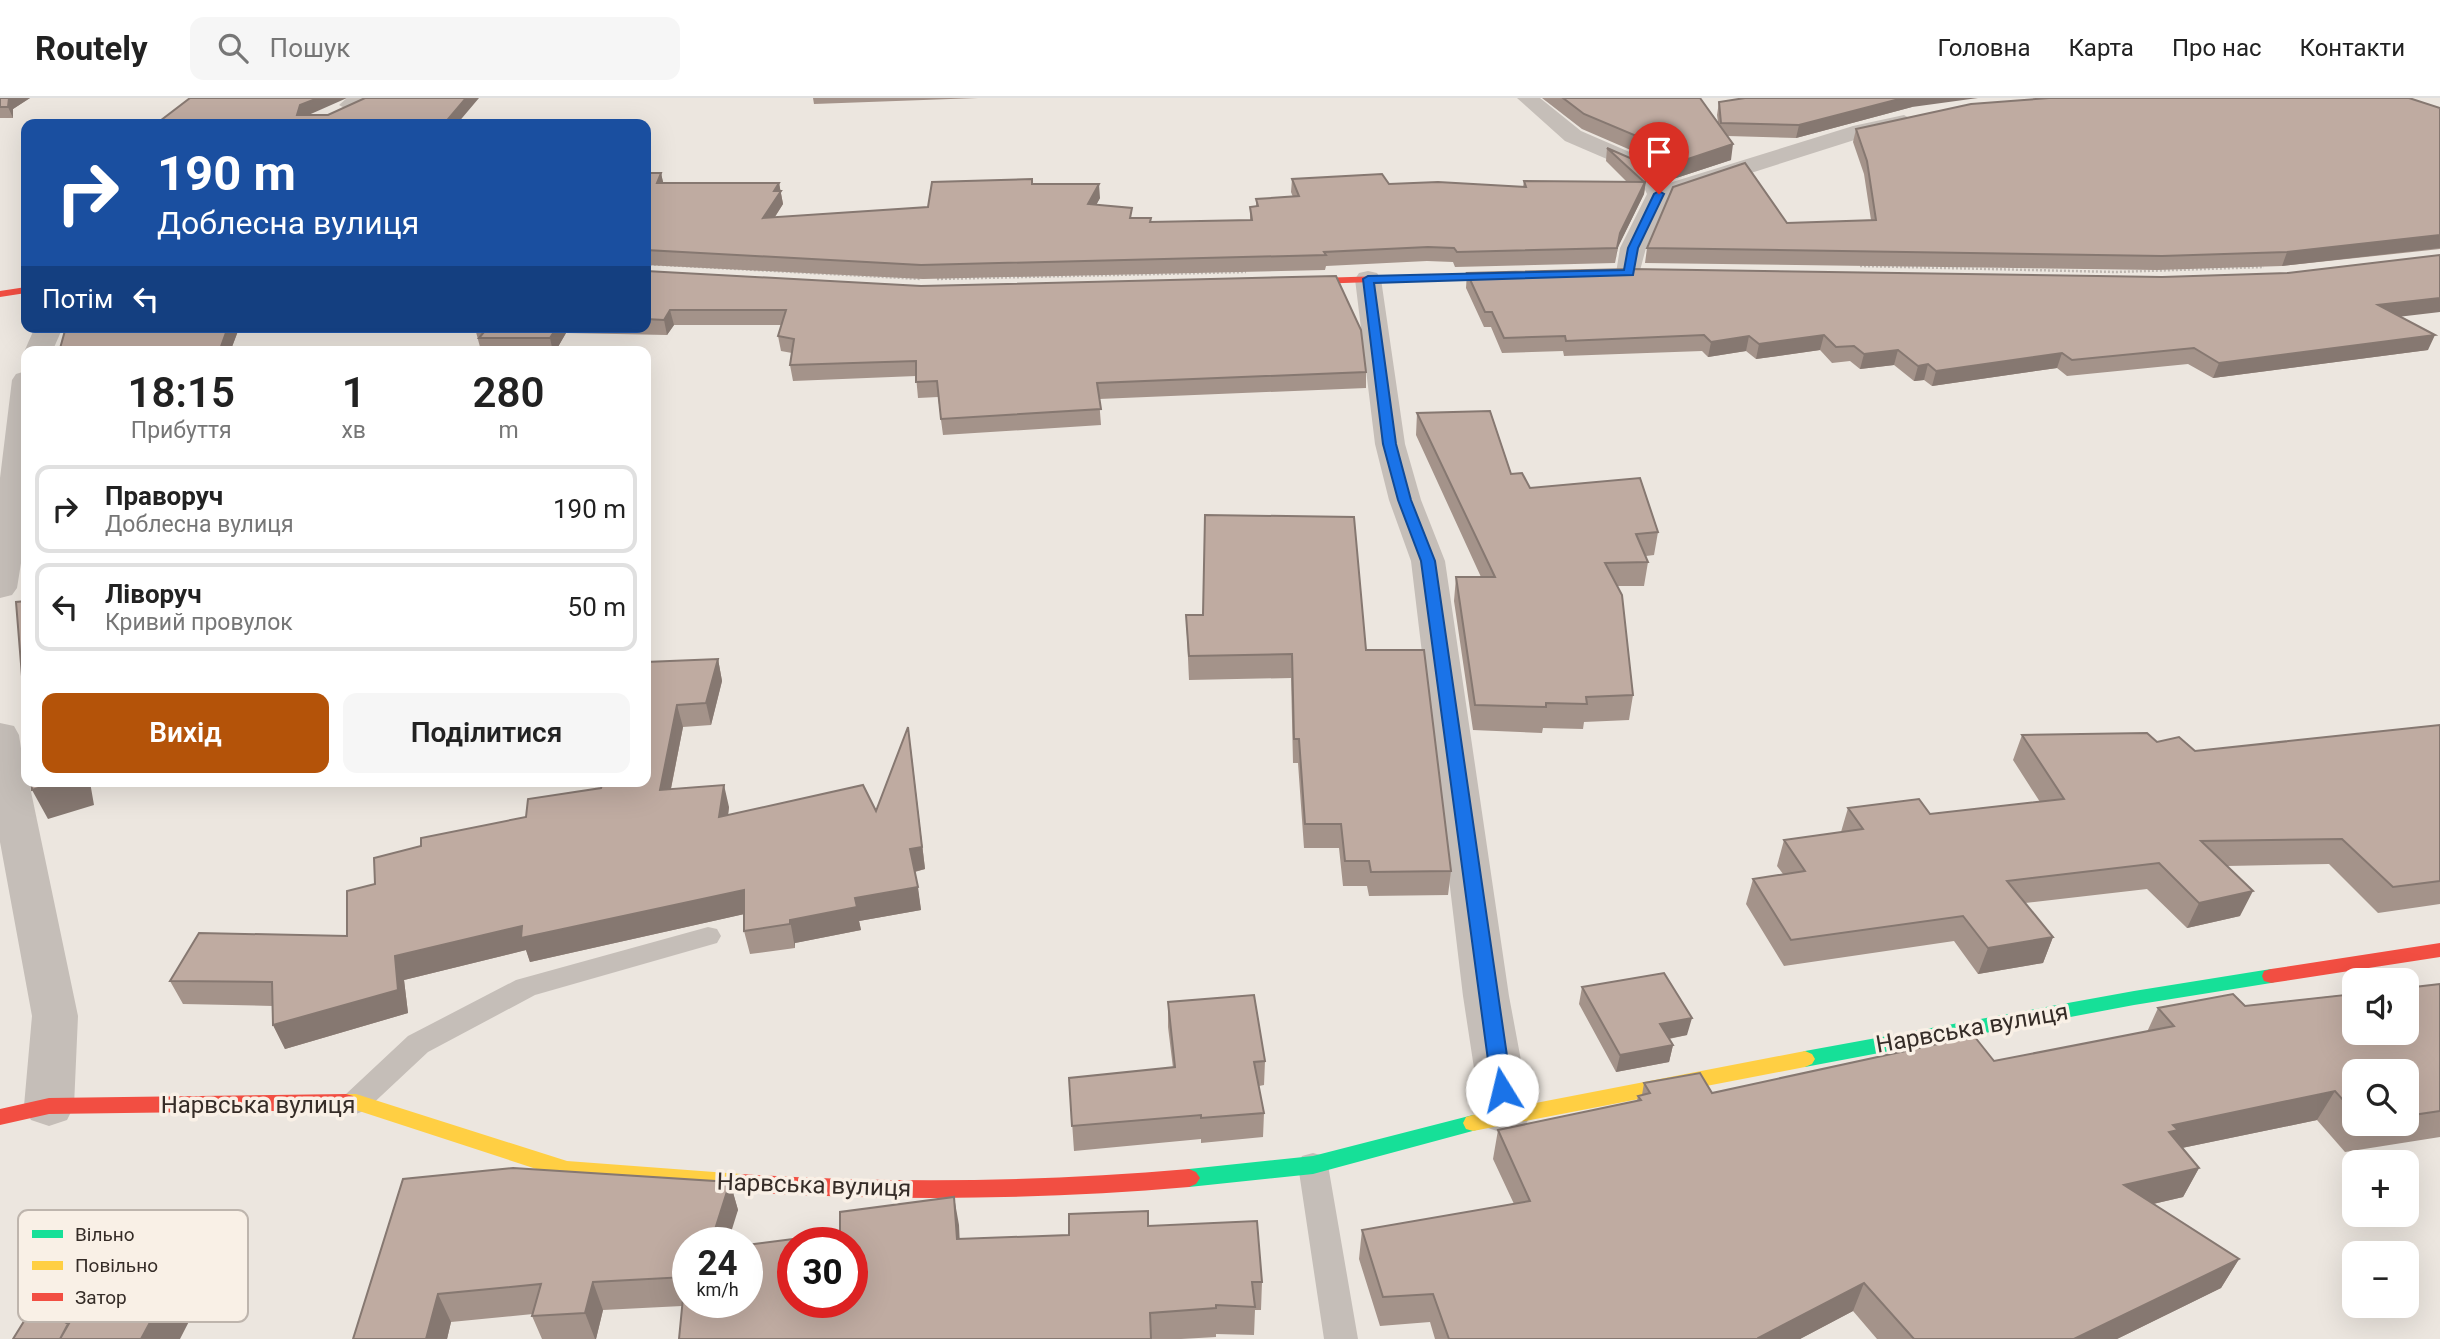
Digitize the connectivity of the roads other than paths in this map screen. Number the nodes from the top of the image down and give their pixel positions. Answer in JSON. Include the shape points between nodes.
{"nodes":[{"id":1,"x":371,"y":98,"type":"edge"},
{"id":2,"x":1527,"y":98,"type":"edge"},
{"id":3,"x":356,"y":102,"type":"edge"},
{"id":4,"x":329,"y":116,"type":"edge"},
{"id":5,"x":1921,"y":118,"type":"edge"},
{"id":6,"x":1659,"y":194,"type":"junction"},
{"id":7,"x":1629,"y":273,"type":"edge"},
{"id":8,"x":1529,"y":274,"type":"edge"},
{"id":9,"x":1368,"y":279,"type":"junction"},
{"id":10,"x":1267,"y":282,"type":"edge"},
{"id":11,"x":21,"y":291,"type":"edge"},
{"id":12,"x":0,"y":294,"type":"edge"},
{"id":13,"x":21,"y":428,"type":"edge"},
{"id":14,"x":0,"y":589,"type":"edge"},
{"id":15,"x":0,"y":735,"type":"edge"},
{"id":16,"x":708,"y":936,"type":"dead end"},
{"id":17,"x":2440,"y":950,"type":"edge"},
{"id":18,"x":356,"y":1102,"type":"junction"},
{"id":19,"x":49,"y":1105,"type":"junction"},
{"id":20,"x":1506,"y":1114,"type":"junction"},
{"id":21,"x":0,"y":1117,"type":"edge"},
{"id":22,"x":1313,"y":1165,"type":"junction"},
{"id":23,"x":1341,"y":1339,"type":"edge"}],
"edges":[{"from":1,"to":3,"type":"street"},
{"from":2,"to":6,"type":"street","via":[[1573,136],[1647,168]]},
{"from":3,"to":4,"type":"street"},
{"from":5,"to":6,"type":"street","via":[[1861,131]]},
{"from":6,"to":7,"type":"street","via":[[1633,248]]},
{"from":8,"to":9,"type":"street"},
{"from":9,"to":10,"type":"street"},
{"from":9,"to":20,"type":"street","via":[[1390,444],[1428,561]]},
{"from":11,"to":12,"type":"street"},
{"from":13,"to":14,"type":"street"},
{"from":15,"to":19,"type":"street","via":[[55,1016]]},
{"from":16,"to":18,"type":"lane","via":[[526,987],[418,1044]]},
{"from":17,"to":20,"type":"street","name":"Нарвська вулиця","via":[[2134,998]]},
{"from":18,"to":19,"type":"street","name":"Нарвська вулиця"},
{"from":18,"to":22,"type":"street","name":"Нарвська вулиця","via":[[567,1170],[838,1190],[1099,1187]]},
{"from":19,"to":21,"type":"street","name":"Нарвська вулиця"},
{"from":20,"to":22,"type":"street","name":"Нарвська вулиця"},
{"from":22,"to":23,"type":"lane"}]}
